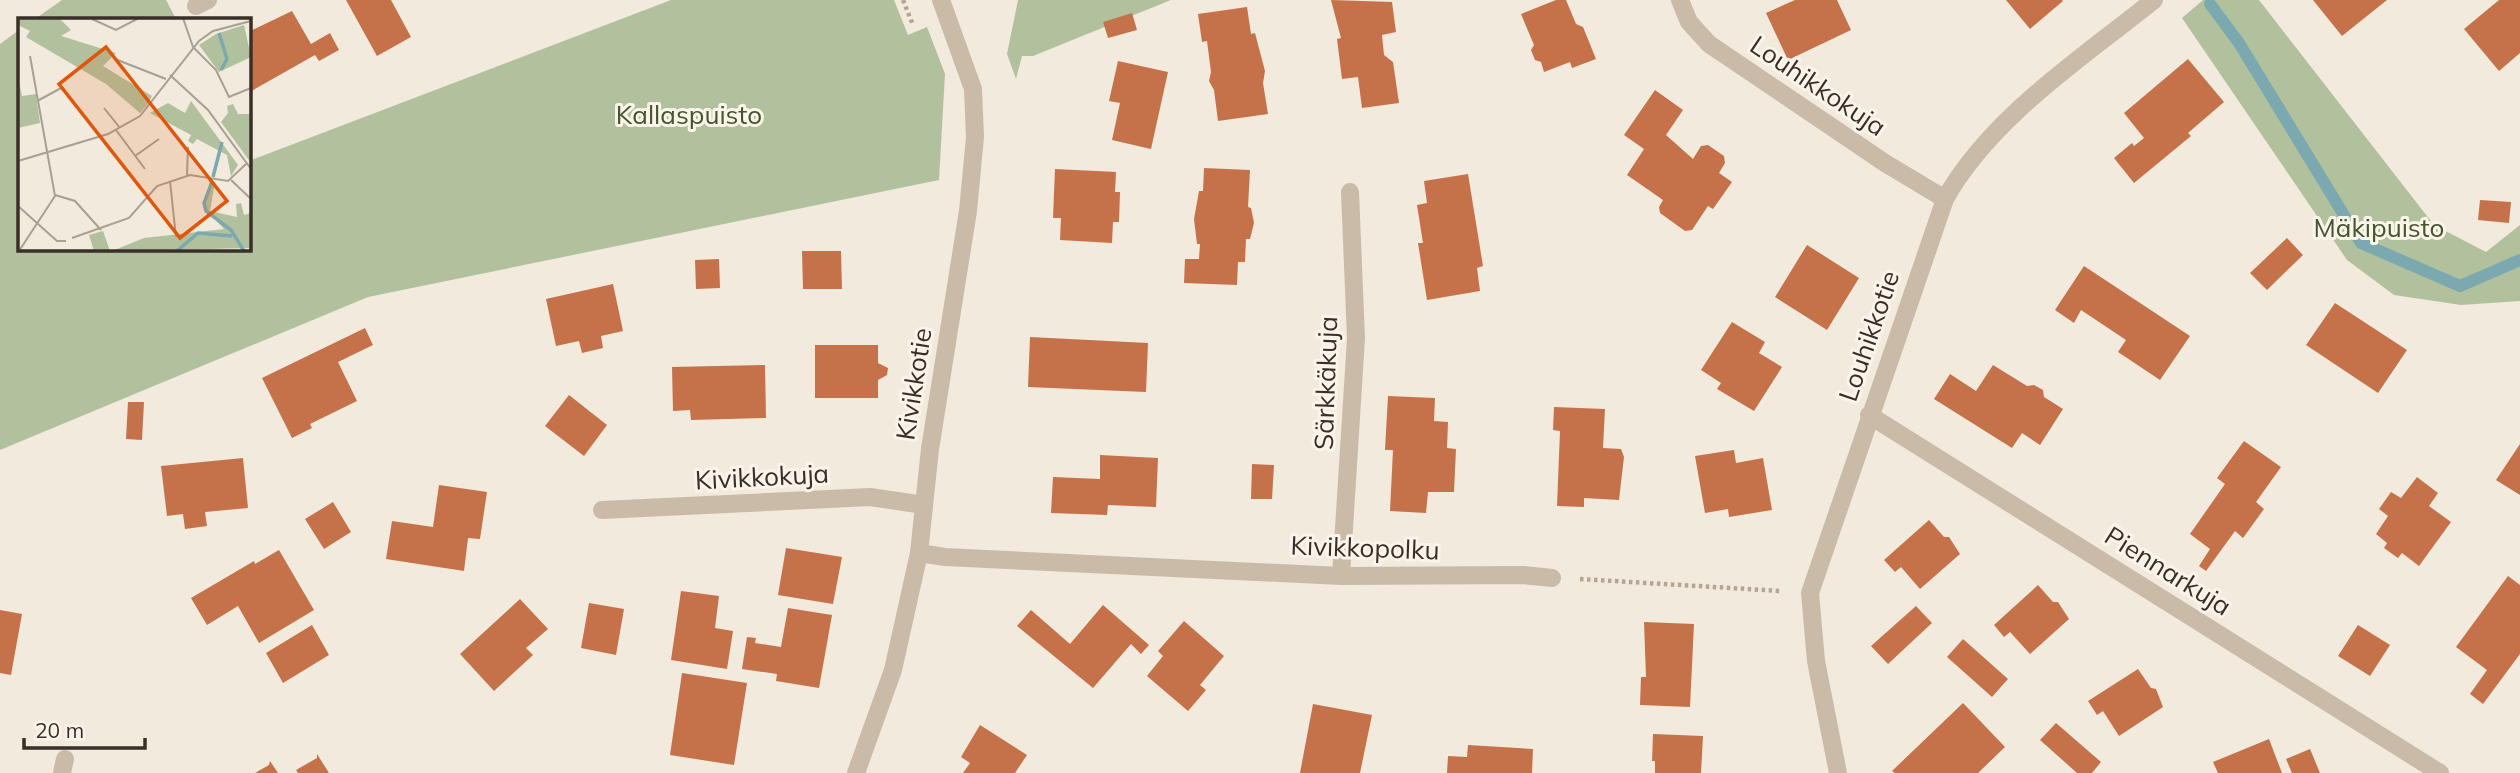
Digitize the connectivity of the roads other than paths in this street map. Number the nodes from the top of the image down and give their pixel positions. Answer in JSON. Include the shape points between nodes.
{"nodes":[{"id":1,"x":941,"y":0,"type":"edge"},
{"id":2,"x":1679,"y":0,"type":"edge"},
{"id":3,"x":2154,"y":0,"type":"edge"},
{"id":4,"x":1350,"y":192,"type":"dead end"},
{"id":5,"x":1945,"y":199,"type":"junction"},
{"id":6,"x":1869,"y":415,"type":"junction"},
{"id":7,"x":924,"y":505,"type":"junction"},
{"id":8,"x":602,"y":510,"type":"dead end"},
{"id":9,"x":919,"y":553,"type":"junction"},
{"id":10,"x":1341,"y":576,"type":"junction"},
{"id":11,"x":1552,"y":578,"type":"road end"},
{"id":12,"x":856,"y":773,"type":"edge"},
{"id":13,"x":1838,"y":773,"type":"edge"},
{"id":14,"x":2440,"y":773,"type":"edge"}],
"edges":[{"from":1,"to":7,"type":"street","name":"Kivikkotie","via":[[973,89],[975,136]]},
{"from":2,"to":5,"type":"street","name":"Louhikkokuja","via":[[1689,22],[1709,44]]},
{"from":3,"to":5,"type":"street","name":"Louhikkotie","via":[[1990,136],[1963,167]]},
{"from":4,"to":10,"type":"street","name":"Särkkäkuja","via":[[1356,338]]},
{"from":5,"to":6,"type":"street","name":"Louhikkotie"},
{"from":6,"to":13,"type":"street","name":"Louhikkotie","via":[[1810,593],[1816,661]]},
{"from":6,"to":14,"type":"street","name":"Piennarkuja"},
{"from":7,"to":8,"type":"street","name":"Kivikkokuja","via":[[870,497]]},
{"from":7,"to":9,"type":"street","name":"Kivikkotie"},
{"from":9,"to":10,"type":"street","name":"Kivikkopolku"},
{"from":9,"to":12,"type":"street","name":"Kivikkotie","via":[[893,670]]},
{"from":10,"to":11,"type":"street","name":"Kivikkopolku"}]}
